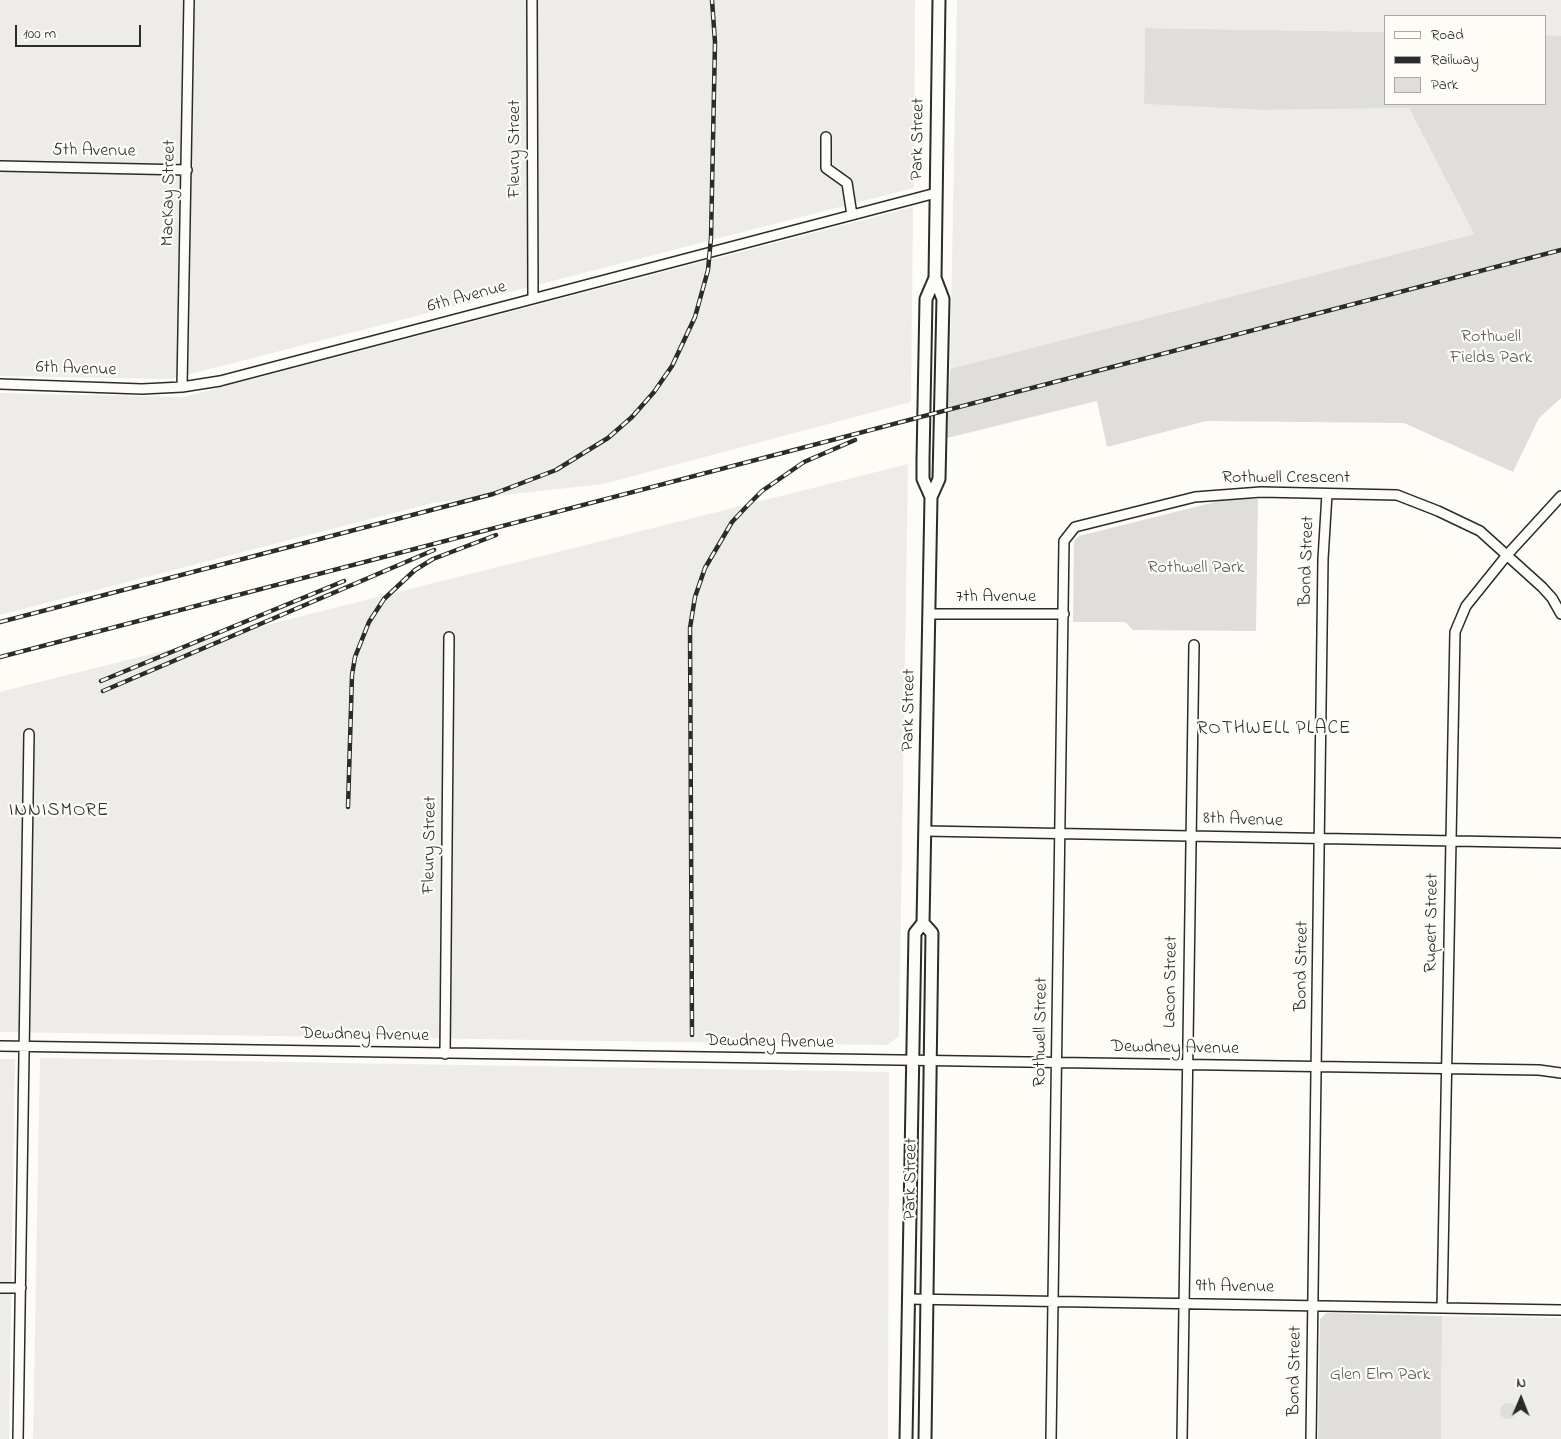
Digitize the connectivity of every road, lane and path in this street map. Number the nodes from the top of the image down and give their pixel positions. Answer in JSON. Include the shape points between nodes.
{"nodes":[{"id":1,"x":189,"y":0,"type":"edge"},
{"id":2,"x":532,"y":0,"type":"edge"},
{"id":3,"x":939,"y":0,"type":"edge"},
{"id":4,"x":826,"y":138,"type":"dead end"},
{"id":5,"x":0,"y":166,"type":"edge"},
{"id":6,"x":187,"y":170,"type":"junction"},
{"id":7,"x":936,"y":193,"type":"junction"},
{"id":8,"x":852,"y":215,"type":"junction"},
{"id":9,"x":935,"y":278,"type":"junction"},
{"id":10,"x":533,"y":298,"type":"junction"},
{"id":11,"x":0,"y":384,"type":"edge"},
{"id":12,"x":182,"y":387,"type":"junction"},
{"id":13,"x":1327,"y":494,"type":"junction"},
{"id":14,"x":1561,"y":496,"type":"edge"},
{"id":15,"x":931,"y":497,"type":"junction"},
{"id":16,"x":1507,"y":555,"type":"junction"},
{"id":17,"x":929,"y":614,"type":"junction"},
{"id":18,"x":1064,"y":614,"type":"junction"},
{"id":19,"x":1561,"y":614,"type":"edge"},
{"id":20,"x":1064,"y":626,"type":"joint"},
{"id":21,"x":449,"y":637,"type":"dead end"},
{"id":22,"x":1194,"y":645,"type":"dead end"},
{"id":23,"x":29,"y":734,"type":"dead end"},
{"id":24,"x":925,"y":831,"type":"junction"},
{"id":25,"x":1061,"y":834,"type":"junction"},
{"id":26,"x":1191,"y":836,"type":"junction"},
{"id":27,"x":1320,"y":840,"type":"junction"},
{"id":28,"x":1450,"y":842,"type":"junction"},
{"id":29,"x":1561,"y":844,"type":"edge"},
{"id":30,"x":923,"y":923,"type":"junction"},
{"id":31,"x":0,"y":1046,"type":"edge"},
{"id":32,"x":24,"y":1046,"type":"junction"},
{"id":33,"x":445,"y":1054,"type":"junction"},
{"id":34,"x":912,"y":1062,"type":"junction"},
{"id":35,"x":932,"y":1062,"type":"junction"},
{"id":36,"x":1057,"y":1064,"type":"junction"},
{"id":37,"x":1187,"y":1065,"type":"junction"},
{"id":38,"x":1318,"y":1067,"type":"junction"},
{"id":39,"x":1561,"y":1068,"type":"edge"},
{"id":40,"x":1447,"y":1069,"type":"junction"},
{"id":41,"x":1539,"y":1070,"type":"junction"},
{"id":42,"x":1561,"y":1073,"type":"edge"},
{"id":43,"x":0,"y":1288,"type":"edge"},
{"id":44,"x":21,"y":1288,"type":"junction"},
{"id":45,"x":908,"y":1299,"type":"junction"},
{"id":46,"x":927,"y":1299,"type":"junction"},
{"id":47,"x":1054,"y":1302,"type":"junction"},
{"id":48,"x":1184,"y":1304,"type":"junction"},
{"id":49,"x":1314,"y":1306,"type":"junction"},
{"id":50,"x":1442,"y":1308,"type":"junction"},
{"id":51,"x":1561,"y":1310,"type":"edge"},
{"id":52,"x":18,"y":1439,"type":"edge"},
{"id":53,"x":906,"y":1439,"type":"edge"},
{"id":54,"x":926,"y":1439,"type":"edge"},
{"id":55,"x":1051,"y":1439,"type":"edge"},
{"id":56,"x":1182,"y":1439,"type":"edge"},
{"id":57,"x":1311,"y":1439,"type":"edge"}],
"edges":[{"from":1,"to":6,"type":"street","name":"MacKay Street"},
{"from":2,"to":10,"type":"street","name":"Fleury Street"},
{"from":3,"to":7,"type":"main road","name":"Park Street"},
{"from":4,"to":8,"type":"street","via":[[826,168],[847,183]]},
{"from":5,"to":6,"type":"street","name":"5th Avenue"},
{"from":6,"to":12,"type":"street","name":"MacKay Street"},
{"from":7,"to":8,"type":"street","name":"6th Avenue"},
{"from":7,"to":9,"type":"main road","name":"Park Street"},
{"from":8,"to":10,"type":"street","name":"6th Avenue"},
{"from":9,"to":15,"type":"main road","name":"Park Street","via":[[942,299],[939,479]]},
{"from":9,"to":15,"type":"main road","name":"Park Street","via":[[926,299],[923,460],[923,479]]},
{"from":10,"to":12,"type":"street","name":"6th Avenue","via":[[220,381]]},
{"from":11,"to":12,"type":"street","name":"6th Avenue","via":[[142,389]]},
{"from":13,"to":16,"type":"street","name":"Rothwell Crescent","via":[[1397,496],[1480,531]]},
{"from":13,"to":18,"type":"street","name":"Rothwell Crescent","via":[[1261,492],[1195,497],[1075,527],[1064,541]]},
{"from":13,"to":27,"type":"street","name":"Bond Street"},
{"from":14,"to":16,"type":"street","name":"Rupert Street"},
{"from":15,"to":17,"type":"main road","name":"Park Street"},
{"from":16,"to":19,"type":"street","name":"Rothwell Crescent","via":[[1547,592]]},
{"from":16,"to":28,"type":"street","name":"Rupert Street","via":[[1466,606],[1455,632]]},
{"from":17,"to":18,"type":"street","name":"7th Avenue"},
{"from":17,"to":24,"type":"main road","name":"Park Street"},
{"from":18,"to":20,"type":"street","name":"Rothwell Crescent"},
{"from":20,"to":25,"type":"street","name":"Rothwell Street"},
{"from":21,"to":33,"type":"street","name":"Fleury Street"},
{"from":22,"to":26,"type":"street","name":"Lacon Street"},
{"from":23,"to":32,"type":"street"},
{"from":24,"to":25,"type":"street","name":"8th Avenue"},
{"from":24,"to":30,"type":"main road","name":"Park Street"},
{"from":25,"to":26,"type":"street","name":"8th Avenue"},
{"from":25,"to":36,"type":"street","name":"Rothwell Street"},
{"from":26,"to":27,"type":"street","name":"8th Avenue"},
{"from":26,"to":37,"type":"street","name":"Lacon Street"},
{"from":27,"to":28,"type":"street","name":"8th Avenue"},
{"from":27,"to":38,"type":"street","name":"Bond Street"},
{"from":28,"to":29,"type":"street","name":"8th Avenue"},
{"from":28,"to":40,"type":"street","name":"Rupert Street"},
{"from":30,"to":34,"type":"main road","name":"Park Street","via":[[915,933]]},
{"from":30,"to":35,"type":"main road","name":"Park Street","via":[[932,933]]},
{"from":31,"to":32,"type":"street","name":"Dewdney Avenue"},
{"from":32,"to":33,"type":"street","name":"Dewdney Avenue"},
{"from":32,"to":44,"type":"street"},
{"from":33,"to":34,"type":"street","name":"Dewdney Avenue"},
{"from":34,"to":35,"type":"street","name":"Dewdney Avenue"},
{"from":34,"to":45,"type":"main road","name":"Park Street"},
{"from":35,"to":36,"type":"street","name":"Dewdney Avenue"},
{"from":35,"to":46,"type":"main road","name":"Park Street"},
{"from":36,"to":37,"type":"street","name":"Dewdney Avenue"},
{"from":36,"to":47,"type":"street","name":"Rothwell Street"},
{"from":37,"to":38,"type":"street","name":"Dewdney Avenue"},
{"from":37,"to":48,"type":"street","name":"Lacon Street"},
{"from":38,"to":40,"type":"street","name":"Dewdney Avenue"},
{"from":38,"to":49,"type":"street","name":"Bond Street"},
{"from":39,"to":41,"type":"street","name":"Dewdney Avenue"},
{"from":40,"to":41,"type":"street","name":"Dewdney Avenue"},
{"from":40,"to":50,"type":"street","name":"Rupert Street"},
{"from":41,"to":42,"type":"street","name":"Dewdney Avenue"},
{"from":43,"to":44,"type":"street"},
{"from":44,"to":52,"type":"street"},
{"from":45,"to":46,"type":"street","name":"9th Avenue"},
{"from":45,"to":53,"type":"main road","name":"Park Street"},
{"from":46,"to":47,"type":"street","name":"9th Avenue"},
{"from":46,"to":54,"type":"main road","name":"Park Street"},
{"from":47,"to":48,"type":"street","name":"9th Avenue"},
{"from":47,"to":55,"type":"street","name":"Rothwell Street"},
{"from":48,"to":49,"type":"street","name":"9th Avenue"},
{"from":48,"to":56,"type":"street","name":"Lacon Street"},
{"from":49,"to":50,"type":"street","name":"9th Avenue"},
{"from":49,"to":57,"type":"street","name":"Bond Street"},
{"from":50,"to":51,"type":"street","name":"9th Avenue"}]}
